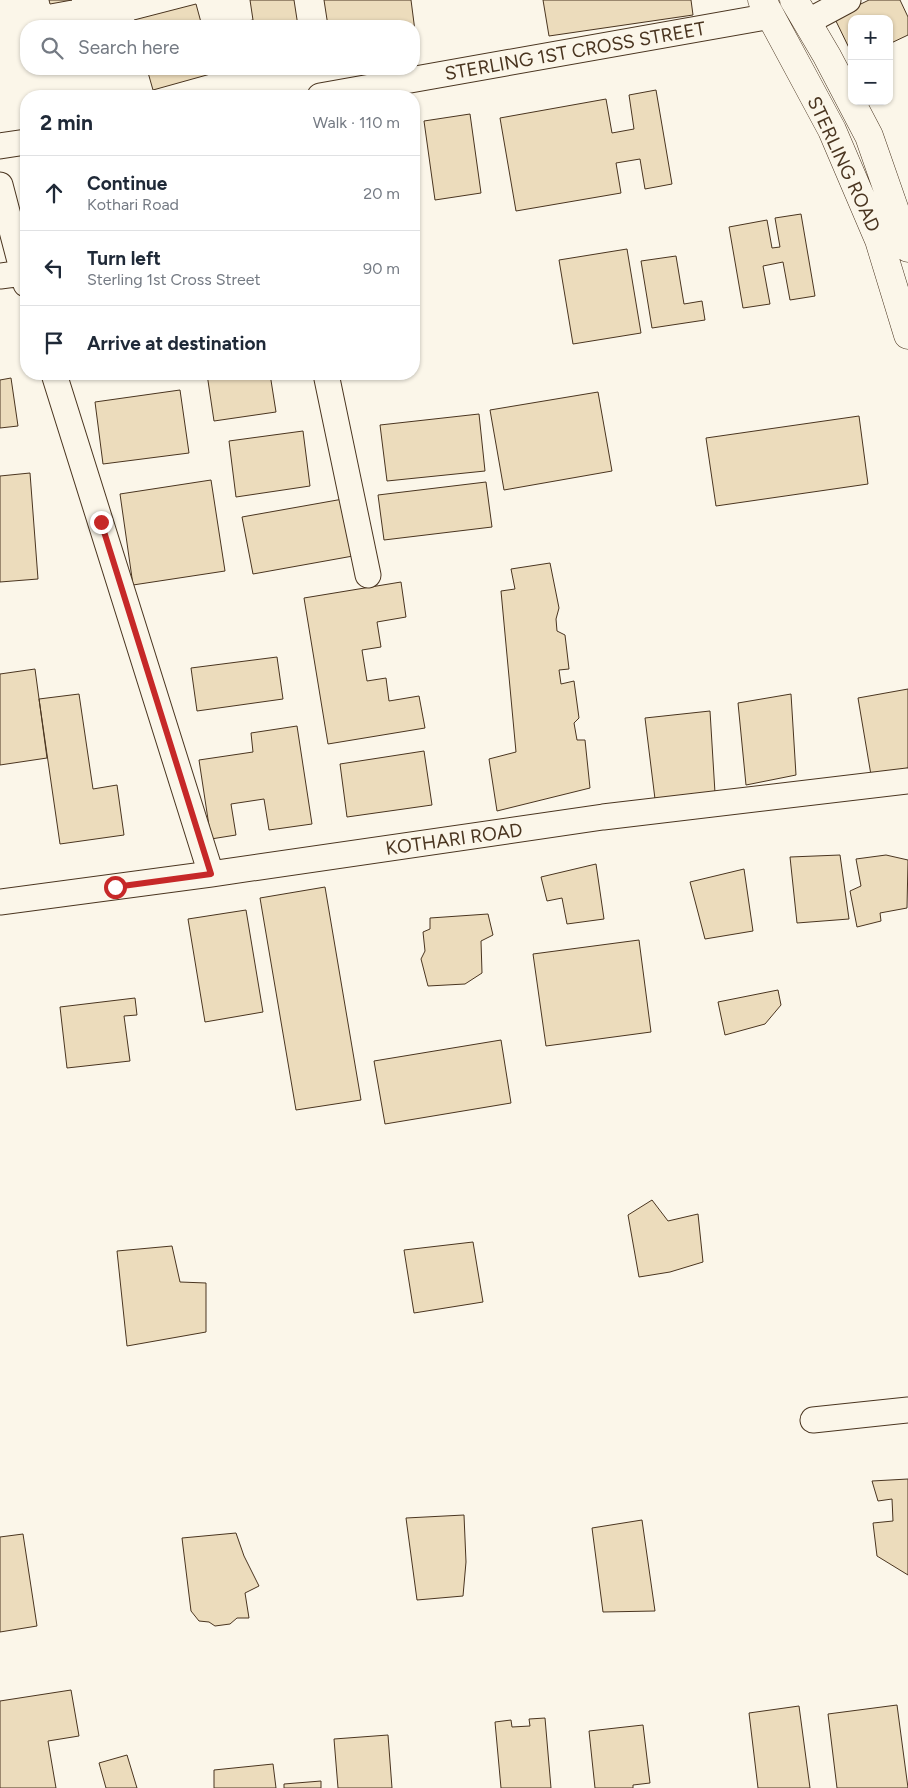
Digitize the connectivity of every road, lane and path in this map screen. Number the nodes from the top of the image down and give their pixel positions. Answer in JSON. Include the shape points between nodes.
{"nodes":[{"id":1,"x":848,"y":0,"type":"edge"},
{"id":2,"x":766,"y":8,"type":"edge"},
{"id":3,"x":800,"y":11,"type":"edge"},
{"id":4,"x":350,"y":90,"type":"edge"},
{"id":5,"x":20,"y":143,"type":"edge"},
{"id":6,"x":0,"y":146,"type":"edge"},
{"id":7,"x":0,"y":184,"type":"edge"},
{"id":8,"x":908,"y":248,"type":"edge"},
{"id":9,"x":16,"y":278,"type":"edge"},
{"id":10,"x":908,"y":335,"type":"edge"},
{"id":11,"x":56,"y":380,"type":"edge"},
{"id":12,"x":327,"y":380,"type":"edge"},
{"id":13,"x":368,"y":575,"type":"dead end"},
{"id":14,"x":908,"y":781,"type":"edge"},
{"id":15,"x":211,"y":874,"type":"junction"},
{"id":16,"x":0,"y":902,"type":"edge"},
{"id":17,"x":908,"y":1410,"type":"edge"},
{"id":18,"x":813,"y":1420,"type":"dead end"}],
"edges":[{"from":1,"to":3,"type":"street"},
{"from":2,"to":4,"type":"street","name":"STERLING 1ST CROSS STREET"},
{"from":2,"to":10,"type":"main road","name":"STERLING ROAD","via":[[832,130],[876,232]]},
{"from":3,"to":8,"type":"main road","name":"STERLING ROAD","via":[[869,136]]},
{"from":5,"to":6,"type":"street"},
{"from":7,"to":9,"type":"street"},
{"from":11,"to":15,"type":"street"},
{"from":12,"to":13,"type":"street"},
{"from":14,"to":15,"type":"street","name":"KOTHARI ROAD","via":[[602,817]]},
{"from":15,"to":16,"type":"street","name":"KOTHARI ROAD"},
{"from":17,"to":18,"type":"street"}]}
